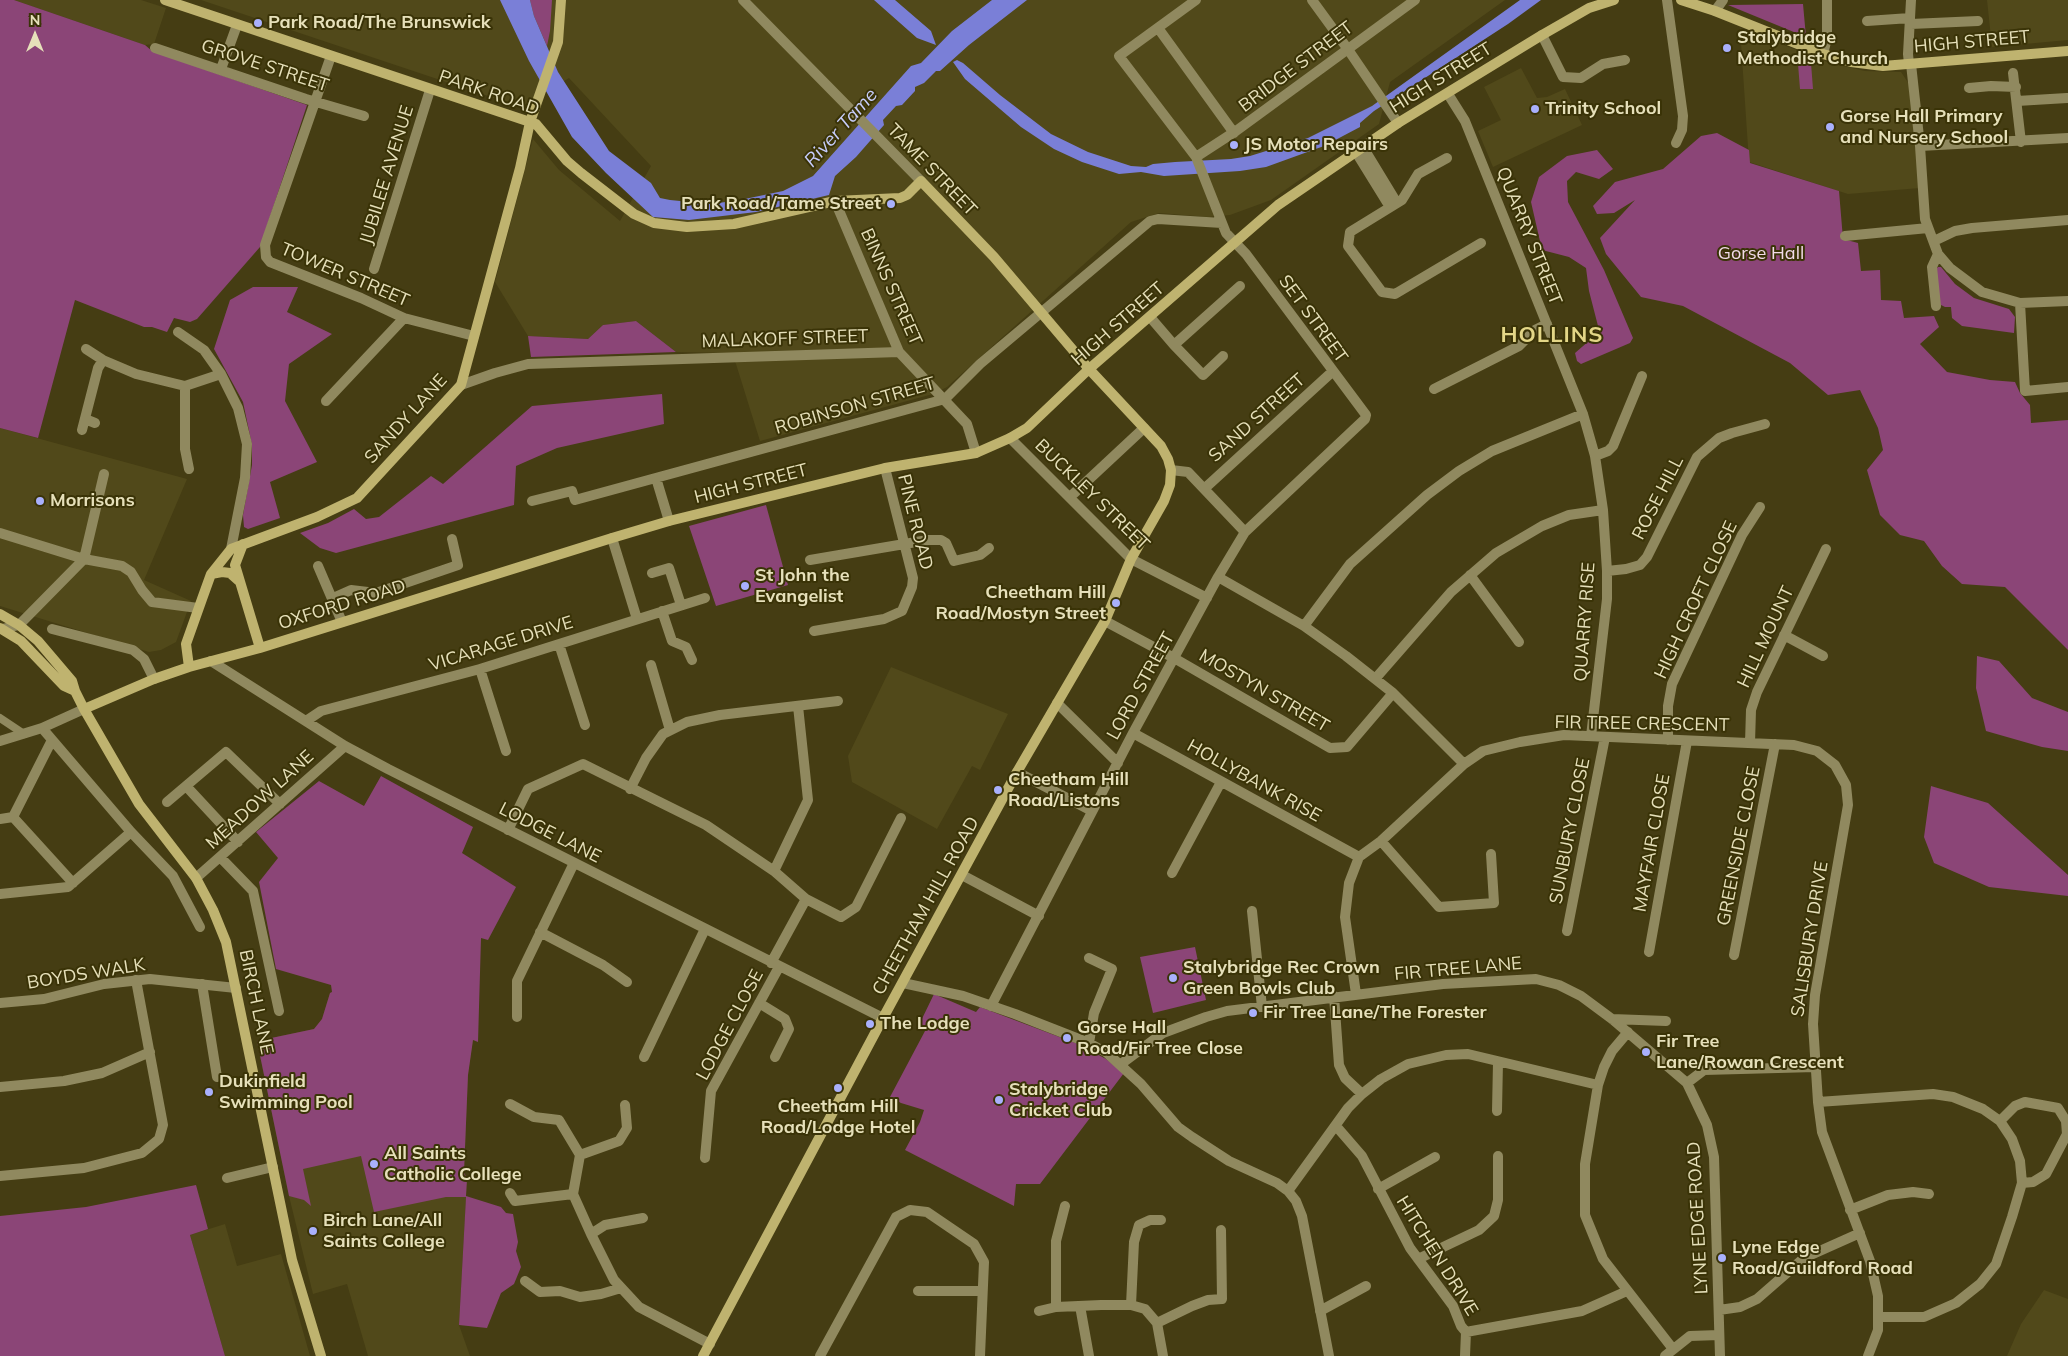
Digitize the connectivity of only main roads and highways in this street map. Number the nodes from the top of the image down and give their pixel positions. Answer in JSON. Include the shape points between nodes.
{"nodes":[{"id":1,"x":164,"y":0,"type":"edge"},
{"id":2,"x":560,"y":0,"type":"edge"},
{"id":3,"x":1614,"y":0,"type":"edge"},
{"id":4,"x":1680,"y":0,"type":"edge"},
{"id":5,"x":2068,"y":51,"type":"edge"},
{"id":6,"x":530,"y":122,"type":"junction"},
{"id":7,"x":922,"y":181,"type":"joint"},
{"id":8,"x":1089,"y":370,"type":"junction"},
{"id":9,"x":1171,"y":470,"type":"joint"},
{"id":10,"x":612,"y":538,"type":"joint"},
{"id":11,"x":243,"y":544,"type":"junction"},
{"id":12,"x":211,"y":574,"type":"junction"},
{"id":13,"x":240,"y":582,"type":"junction"},
{"id":14,"x":0,"y":614,"type":"edge"},
{"id":15,"x":1,"y":629,"type":"edge"},
{"id":16,"x":260,"y":648,"type":"junction"},
{"id":17,"x":189,"y":667,"type":"junction"},
{"id":18,"x":75,"y":691,"type":"junction"},
{"id":19,"x":84,"y":709,"type":"junction"},
{"id":20,"x":321,"y":1356,"type":"edge"},
{"id":21,"x":703,"y":1356,"type":"edge"}],
"edges":[{"from":1,"to":6,"type":"main road","name":"PARK ROAD"},
{"from":2,"to":6,"type":"main road","name":"SANDY LANE","via":[[558,42]]},
{"from":3,"to":8,"type":"main road","name":"HIGH STREET","via":[[1589,8],[1542,35],[1398,123],[1278,205]]},
{"from":4,"to":5,"type":"main road","name":"HIGH STREET","via":[[1851,62],[1883,66]]},
{"from":6,"to":7,"type":"main road","name":"PARK ROAD","via":[[541,128],[581,173],[634,214],[654,223],[687,227],[734,224],[835,201],[900,198]]},
{"from":6,"to":11,"type":"main road","name":"SANDY LANE","via":[[461,385],[357,498],[317,518]]},
{"from":7,"to":8,"type":"main road","name":"TAME STREET","via":[[994,257]]},
{"from":8,"to":9,"type":"main road","name":"TAME STREET","via":[[1162,446]]},
{"from":8,"to":10,"type":"main road","name":"HIGH STREET","via":[[1027,428],[976,453],[885,468]]},
{"from":9,"to":21,"type":"main road","name":"CHEETHAM HILL ROAD","via":[[1164,501],[1131,559],[1105,621],[1017,772]]},
{"from":10,"to":16,"type":"main road","name":"OXFORD ROAD"},
{"from":11,"to":12,"type":"main road","name":"SANDY LANE","via":[[231,549]]},
{"from":11,"to":13,"type":"main road","via":[[235,565]]},
{"from":12,"to":13,"type":"main road","via":[[230,573]]},
{"from":12,"to":17,"type":"main road","name":"SANDY LANE","via":[[186,644]]},
{"from":13,"to":16,"type":"main road"},
{"from":14,"to":18,"type":"main road","name":"BIRCH LANE","via":[[38,641],[70,678]]},
{"from":15,"to":18,"type":"main road","name":"BIRCH LANE","via":[[21,641],[64,686]]},
{"from":16,"to":17,"type":"main road","name":"OXFORD ROAD"},
{"from":17,"to":19,"type":"main road","name":"OXFORD ROAD"},
{"from":18,"to":19,"type":"main road","name":"BIRCH LANE"},
{"from":19,"to":20,"type":"main road","name":"BIRCH LANE","via":[[139,804],[196,878],[226,942],[292,1260]]}]}
